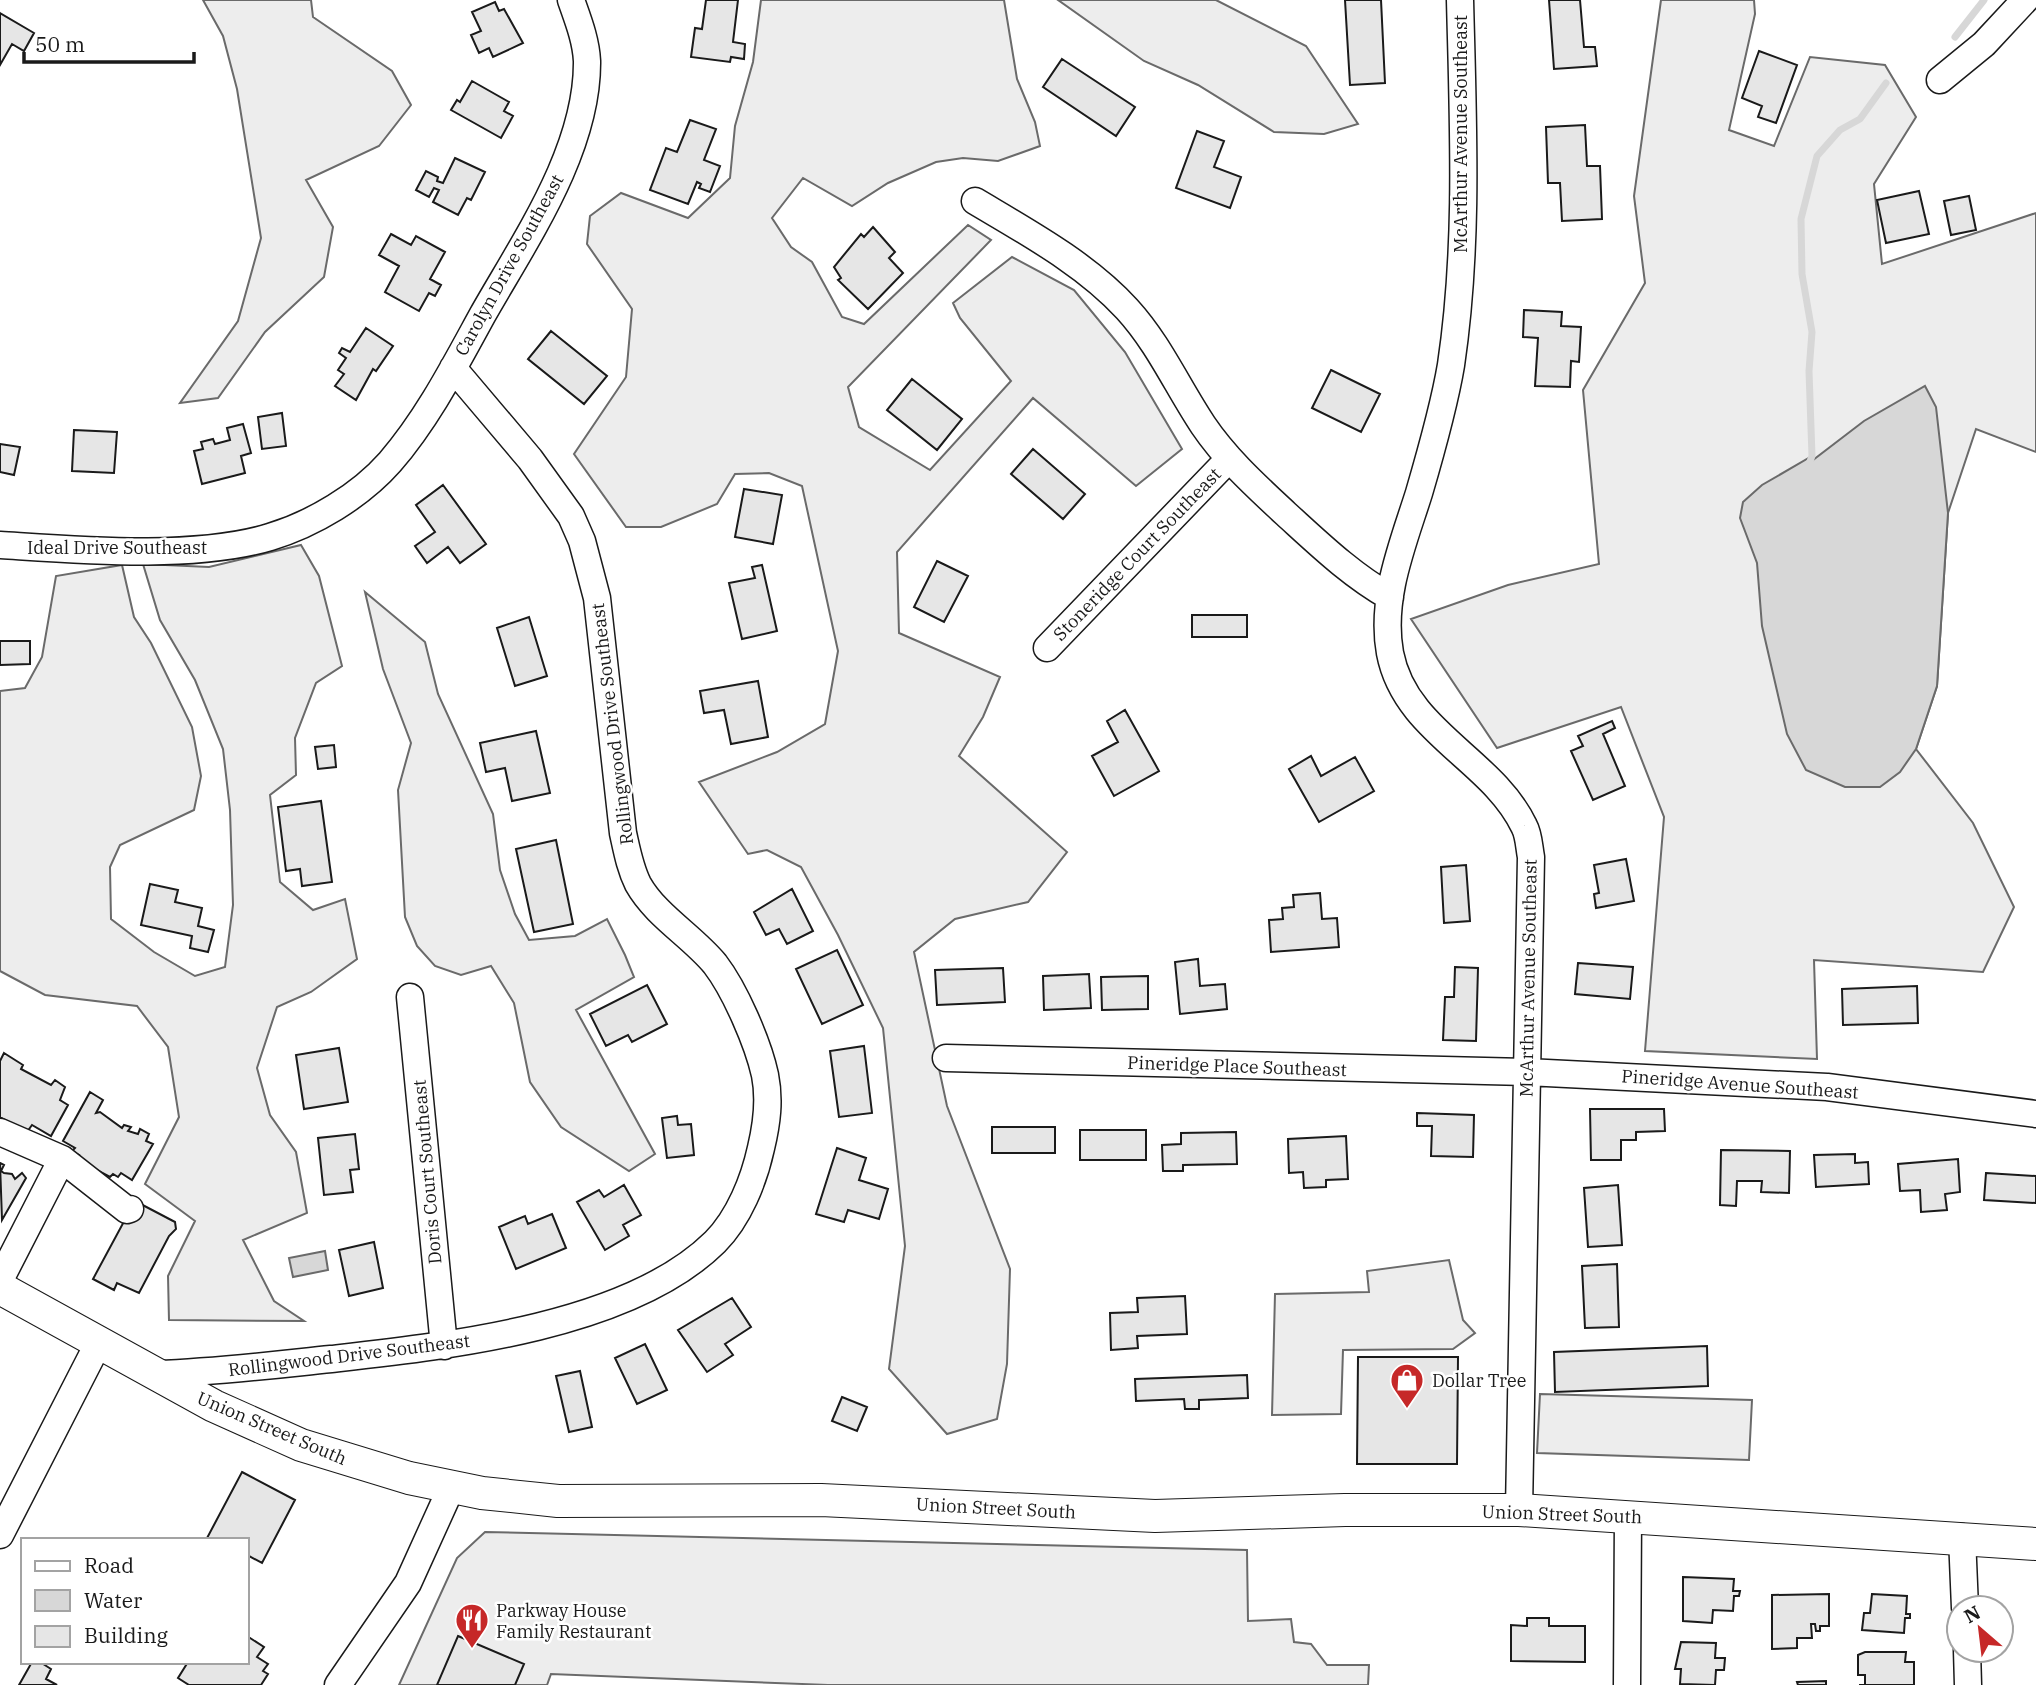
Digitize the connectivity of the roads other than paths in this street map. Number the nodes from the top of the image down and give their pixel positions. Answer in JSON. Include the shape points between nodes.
{"nodes":[{"id":1,"x":571,"y":0,"type":"edge"},
{"id":2,"x":1460,"y":0,"type":"edge"},
{"id":3,"x":2025,"y":0,"type":"edge"},
{"id":4,"x":1940,"y":80,"type":"dead end"},
{"id":5,"x":975,"y":201,"type":"dead end"},
{"id":6,"x":453,"y":368,"type":"junction"},
{"id":7,"x":1228,"y":460,"type":"junction"},
{"id":8,"x":0,"y":545,"type":"edge"},
{"id":9,"x":1390,"y":597,"type":"junction"},
{"id":10,"x":1047,"y":648,"type":"dead end"},
{"id":11,"x":410,"y":998,"type":"dead end"},
{"id":12,"x":946,"y":1058,"type":"dead end"},
{"id":13,"x":1527,"y":1072,"type":"junction"},
{"id":14,"x":2036,"y":1114,"type":"edge"},
{"id":15,"x":0,"y":1132,"type":"edge"},
{"id":16,"x":62,"y":1159,"type":"junction"},
{"id":17,"x":130,"y":1209,"type":"dead end"},
{"id":18,"x":0,"y":1280,"type":"edge"},
{"id":19,"x":0,"y":1288,"type":"edge"},
{"id":20,"x":99,"y":1342,"type":"junction"},
{"id":21,"x":444,"y":1346,"type":"junction"},
{"id":22,"x":157,"y":1374,"type":"junction"},
{"id":23,"x":452,"y":1486,"type":"junction"},
{"id":24,"x":1519,"y":1510,"type":"junction"},
{"id":25,"x":1628,"y":1516,"type":"junction"},
{"id":26,"x":0,"y":1535,"type":"edge"},
{"id":27,"x":1962,"y":1537,"type":"junction"},
{"id":28,"x":2036,"y":1544,"type":"edge"},
{"id":29,"x":1964,"y":1594,"type":"edge"},
{"id":30,"x":1967,"y":1664,"type":"edge"},
{"id":31,"x":338,"y":1685,"type":"edge"},
{"id":32,"x":1627,"y":1685,"type":"edge"},
{"id":33,"x":1968,"y":1685,"type":"edge"}],
"edges":[{"from":1,"to":6,"type":"street","name":"Carolyn Drive Southeast","via":[[587,62],[582,105],[564,162],[546,204]]},
{"from":2,"to":9,"type":"street","name":"McArthur Avenue Southeast","via":[[1463,228],[1450,366]]},
{"from":3,"to":4,"type":"street","via":[[1984,44]]},
{"from":5,"to":7,"type":"street","via":[[1095,280],[1126,308],[1162,354]]},
{"from":6,"to":8,"type":"street","name":"Ideal Drive Southeast","via":[[427,413],[389,463],[360,490],[322,514],[270,537],[205,550]]},
{"from":6,"to":21,"type":"street","name":"Rollingwood Drive Southeast","via":[[530,459],[583,541],[597,598],[630,863],[653,903],[715,964],[728,985],[759,1052],[768,1105],[757,1167],[733,1220],[685,1266],[612,1303]]},
{"from":7,"to":9,"type":"street","via":[[1363,582]]},
{"from":7,"to":10,"type":"street","name":"Stoneridge Court Southeast"},
{"from":9,"to":13,"type":"street","name":"McArthur Avenue Southeast","via":[[1390,653],[1415,708],[1496,786],[1526,829],[1531,857]]},
{"from":11,"to":21,"type":"street","name":"Doris Court Southeast"},
{"from":12,"to":13,"type":"street","name":"Pineridge Place Southeast"},
{"from":13,"to":14,"type":"street","name":"Pineridge Avenue Southeast","via":[[1828,1087]]},
{"from":13,"to":24,"type":"street","name":"McArthur Avenue Southeast"},
{"from":15,"to":16,"type":"street"},
{"from":16,"to":17,"type":"street"},
{"from":16,"to":18,"type":"street"},
{"from":19,"to":20,"type":"main road","name":"Union Street South"},
{"from":20,"to":22,"type":"main road","name":"Union Street South"},
{"from":20,"to":26,"type":"street"},
{"from":21,"to":22,"type":"street","name":"Rollingwood Drive Southeast"},
{"from":22,"to":23,"type":"main road","name":"Union Street South","via":[[214,1406],[302,1445],[351,1463]]},
{"from":23,"to":24,"type":"main road","name":"Union Street South","via":[[558,1501],[821,1500],[1156,1516]]},
{"from":23,"to":31,"type":"street","via":[[408,1583]]},
{"from":24,"to":25,"type":"main road","name":"Union Street South"},
{"from":25,"to":27,"type":"main road","name":"Union Street South"},
{"from":25,"to":32,"type":"street"},
{"from":27,"to":28,"type":"main road","name":"Union Street South"},
{"from":27,"to":29,"type":"street"},
{"from":30,"to":33,"type":"street"}]}
